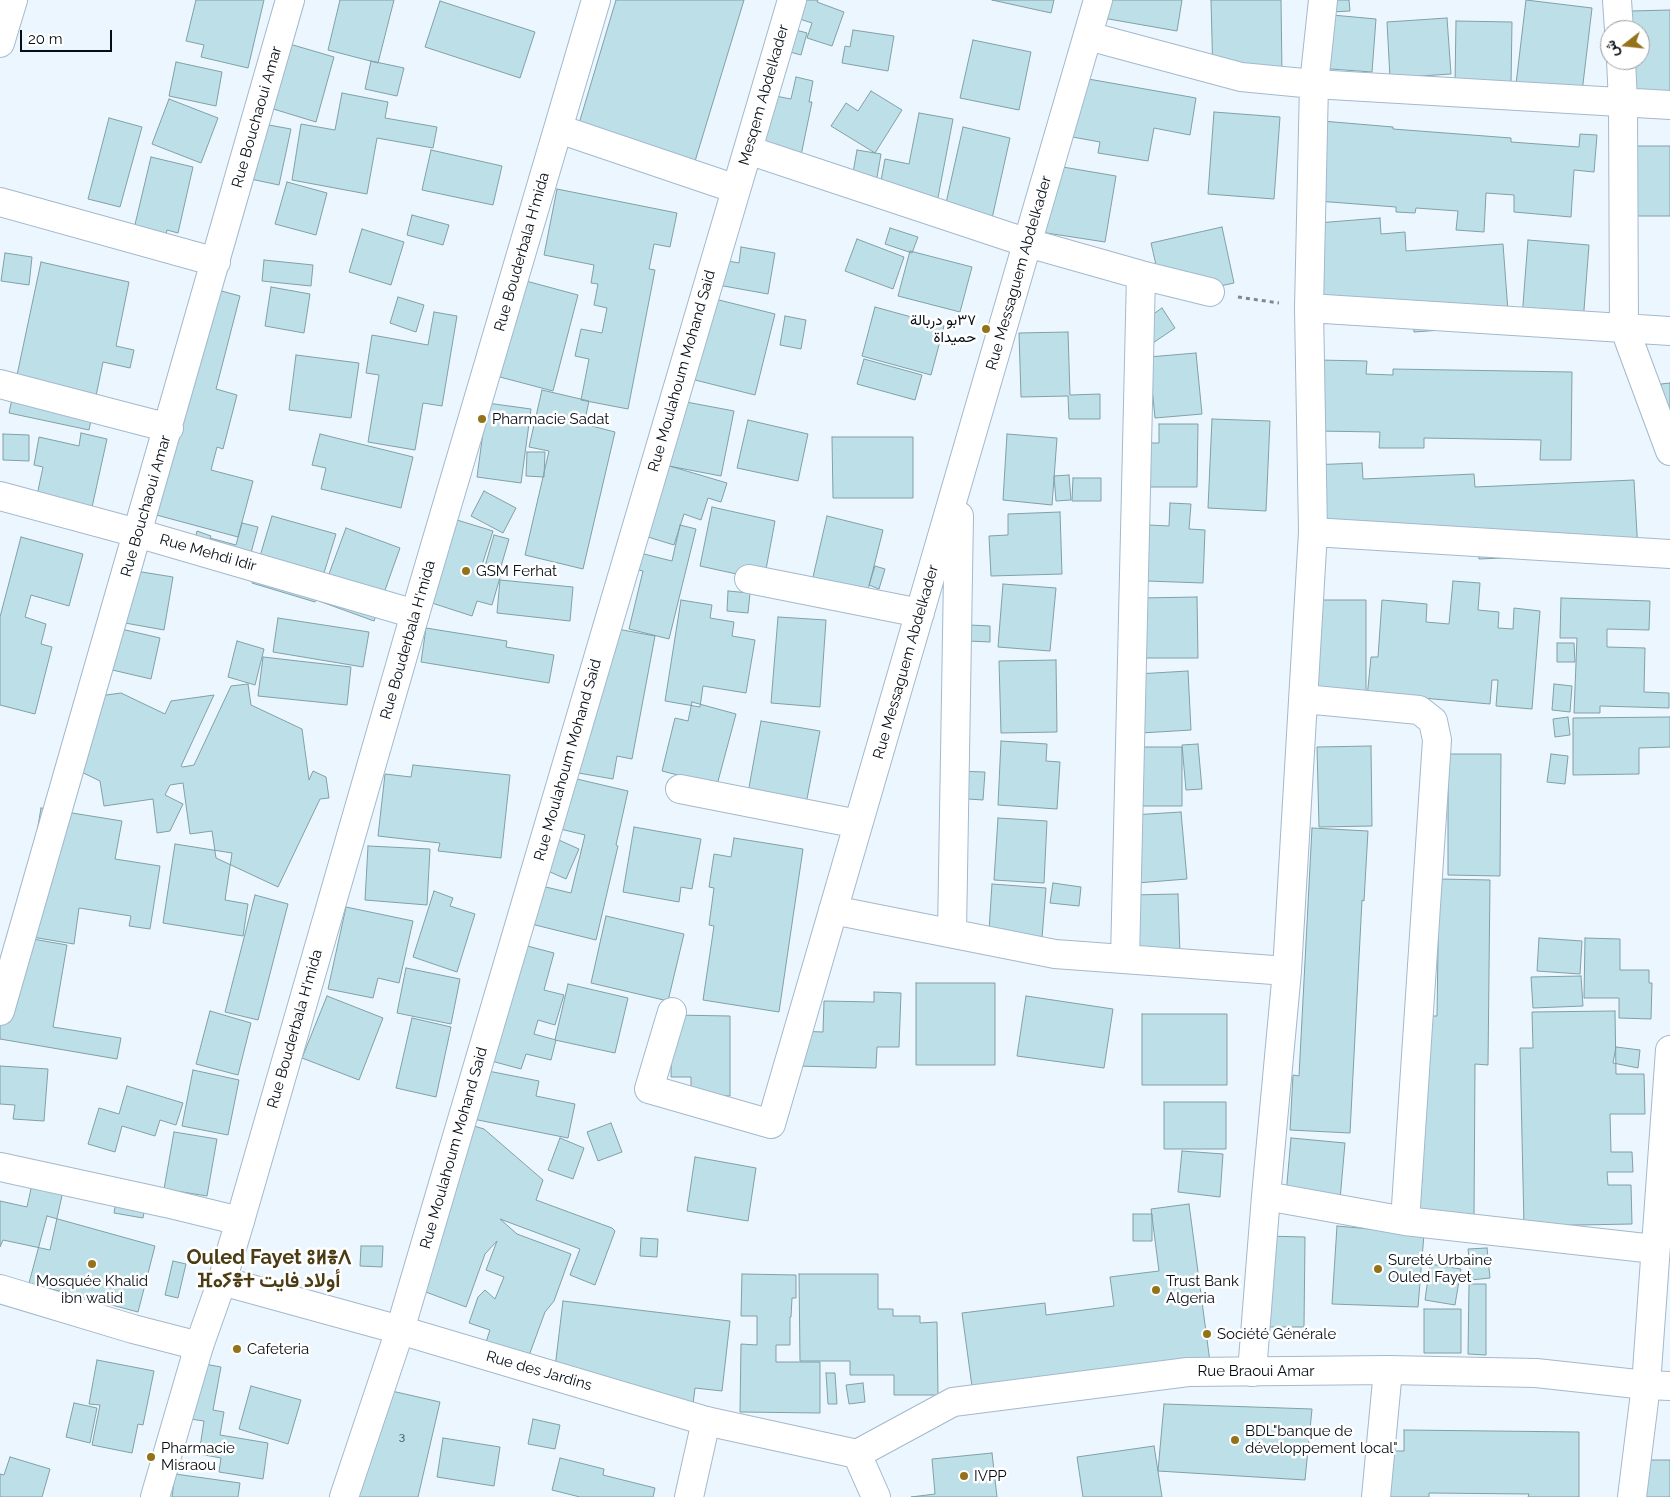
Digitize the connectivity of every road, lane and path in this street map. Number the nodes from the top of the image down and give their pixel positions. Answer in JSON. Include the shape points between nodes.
{"nodes":[{"id":1,"x":13,"y":0,"type":"edge"},
{"id":2,"x":290,"y":0,"type":"edge"},
{"id":3,"x":596,"y":0,"type":"edge"},
{"id":4,"x":792,"y":0,"type":"edge"},
{"id":5,"x":1098,"y":0,"type":"edge"},
{"id":6,"x":1323,"y":0,"type":"edge"},
{"id":7,"x":1618,"y":0,"type":"edge"},
{"id":8,"x":1619,"y":20,"type":"edge"},
{"id":9,"x":1088,"y":36,"type":"junction"},
{"id":10,"x":0,"y":43,"type":"edge"},
{"id":11,"x":1621,"y":70,"type":"edge"},
{"id":12,"x":1314,"y":84,"type":"junction"},
{"id":13,"x":1623,"y":102,"type":"junction"},
{"id":14,"x":1670,"y":105,"type":"edge"},
{"id":15,"x":559,"y":129,"type":"junction"},
{"id":16,"x":748,"y":150,"type":"junction"},
{"id":17,"x":736,"y":189,"type":"junction"},
{"id":18,"x":0,"y":202,"type":"edge"},
{"id":19,"x":1028,"y":243,"type":"junction"},
{"id":20,"x":216,"y":262,"type":"junction"},
{"id":21,"x":1141,"y":275,"type":"junction"},
{"id":22,"x":1210,"y":292,"type":"joint"},
{"id":23,"x":1309,"y":308,"type":"junction"},
{"id":24,"x":1624,"y":327,"type":"junction"},
{"id":25,"x":1670,"y":331,"type":"edge"},
{"id":26,"x":0,"y":384,"type":"edge"},
{"id":27,"x":169,"y":428,"type":"junction"},
{"id":28,"x":1670,"y":451,"type":"edge"},
{"id":29,"x":959,"y":480,"type":"junction"},
{"id":30,"x":0,"y":496,"type":"edge"},
{"id":31,"x":137,"y":532,"type":"junction"},
{"id":32,"x":1313,"y":532,"type":"junction"},
{"id":33,"x":1670,"y":554,"type":"edge"},
{"id":34,"x":749,"y":580,"type":"dead end"},
{"id":35,"x":920,"y":613,"type":"junction"},
{"id":36,"x":415,"y":614,"type":"junction"},
{"id":37,"x":1304,"y":699,"type":"junction"},
{"id":38,"x":680,"y":789,"type":"dead end"},
{"id":39,"x":858,"y":824,"type":"junction"},
{"id":40,"x":833,"y":910,"type":"junction"},
{"id":41,"x":952,"y":933,"type":"junction"},
{"id":42,"x":1125,"y":959,"type":"junction"},
{"id":43,"x":1287,"y":971,"type":"junction"},
{"id":44,"x":0,"y":1012,"type":"edge"},
{"id":45,"x":672,"y":1012,"type":"dead end"},
{"id":46,"x":1670,"y":1050,"type":"edge"},
{"id":47,"x":0,"y":1167,"type":"edge"},
{"id":48,"x":1266,"y":1196,"type":"junction"},
{"id":49,"x":240,"y":1221,"type":"junction"},
{"id":50,"x":1404,"y":1221,"type":"junction"},
{"id":51,"x":1654,"y":1249,"type":"junction"},
{"id":52,"x":222,"y":1281,"type":"junction"},
{"id":53,"x":0,"y":1289,"type":"edge"},
{"id":54,"x":400,"y":1330,"type":"junction"},
{"id":55,"x":199,"y":1346,"type":"junction"},
{"id":56,"x":1388,"y":1370,"type":"junction"},
{"id":57,"x":1252,"y":1372,"type":"junction"},
{"id":58,"x":1658,"y":1385,"type":"edge"},
{"id":59,"x":706,"y":1421,"type":"junction"},
{"id":60,"x":857,"y":1454,"type":"junction"},
{"id":61,"x":155,"y":1497,"type":"edge"},
{"id":62,"x":344,"y":1497,"type":"edge"},
{"id":63,"x":689,"y":1497,"type":"edge"},
{"id":64,"x":876,"y":1497,"type":"edge"},
{"id":65,"x":1376,"y":1497,"type":"edge"},
{"id":66,"x":1632,"y":1497,"type":"edge"}],
"edges":[{"from":1,"to":10,"type":"street"},
{"from":2,"to":20,"type":"street","name":"Rue Bouchaoui Amar"},
{"from":3,"to":15,"type":"street","name":"Rue Bouderbala H'mida"},
{"from":4,"to":16,"type":"street","name":"Mesqem Abdelkader"},
{"from":5,"to":9,"type":"street","name":"Rue Messaguem Abdelkader"},
{"from":6,"to":12,"type":"street"},
{"from":7,"to":8,"type":"street"},
{"from":9,"to":12,"type":"street","via":[[1242,77]]},
{"from":9,"to":19,"type":"street","name":"Rue Messaguem Abdelkader"},
{"from":11,"to":13,"type":"street"},
{"from":12,"to":13,"type":"street"},
{"from":12,"to":23,"type":"street"},
{"from":13,"to":14,"type":"street"},
{"from":13,"to":24,"type":"street"},
{"from":15,"to":17,"type":"street"},
{"from":15,"to":36,"type":"street","name":"Rue Bouderbala H'mida"},
{"from":16,"to":17,"type":"street","name":"Mesqem Abdelkader"},
{"from":16,"to":19,"type":"street"},
{"from":17,"to":54,"type":"street","name":"Rue Moulahoum Mohand Said"},
{"from":18,"to":20,"type":"street"},
{"from":19,"to":21,"type":"street"},
{"from":19,"to":29,"type":"street","name":"Rue Messaguem Abdelkader"},
{"from":20,"to":27,"type":"street","name":"Rue Bouchaoui Amar"},
{"from":21,"to":22,"type":"street"},
{"from":21,"to":42,"type":"street"},
{"from":22,"to":23,"type":"path"},
{"from":23,"to":24,"type":"street"},
{"from":23,"to":32,"type":"street"},
{"from":24,"to":25,"type":"street"},
{"from":24,"to":28,"type":"street"},
{"from":26,"to":27,"type":"street"},
{"from":27,"to":31,"type":"street","name":"Rue Bouchaoui Amar"},
{"from":29,"to":35,"type":"street","name":"Rue Messaguem Abdelkader"},
{"from":29,"to":41,"type":"street"},
{"from":30,"to":31,"type":"street","name":"Rue Mehdi Idir"},
{"from":31,"to":36,"type":"street","name":"Rue Mehdi Idir"},
{"from":31,"to":44,"type":"street","name":"Rue Bouchaoui Amar"},
{"from":32,"to":33,"type":"street"},
{"from":32,"to":37,"type":"street"},
{"from":34,"to":35,"type":"street"},
{"from":35,"to":39,"type":"street","name":"Rue Messaguem Abdelkader"},
{"from":36,"to":49,"type":"street","name":"Rue Bouderbala H'mida"},
{"from":37,"to":43,"type":"street"},
{"from":37,"to":50,"type":"street","via":[[1419,710],[1433,721],[1437,740]]},
{"from":38,"to":39,"type":"street"},
{"from":39,"to":40,"type":"street","name":"Rue Messaguem Abdelkader"},
{"from":40,"to":41,"type":"street"},
{"from":40,"to":45,"type":"street","name":"Rue Messaguem Abdelkader","via":[[771,1124],[650,1089]]},
{"from":41,"to":42,"type":"street","via":[[1055,954]]},
{"from":42,"to":43,"type":"street"},
{"from":43,"to":48,"type":"street"},
{"from":46,"to":51,"type":"street"},
{"from":47,"to":49,"type":"street"},
{"from":48,"to":50,"type":"street"},
{"from":48,"to":57,"type":"street"},
{"from":49,"to":52,"type":"street","name":"Rue Bouderbala H'mida"},
{"from":50,"to":51,"type":"street"},
{"from":51,"to":58,"type":"street"},
{"from":52,"to":54,"type":"street","name":"Rue des Jardins"},
{"from":52,"to":55,"type":"street","name":"Rue Bouderbala H'mida"},
{"from":53,"to":55,"type":"street"},
{"from":54,"to":59,"type":"street","name":"Rue des Jardins"},
{"from":54,"to":62,"type":"street","name":"Rue Moulahoum Mohand Said"},
{"from":55,"to":61,"type":"street","name":"Rue Bouderbala H'mida"},
{"from":56,"to":57,"type":"street","name":"Rue Braoui Amar"},
{"from":56,"to":58,"type":"street","name":"Rue Braoui Amar","via":[[1536,1374]]},
{"from":56,"to":65,"type":"street"},
{"from":57,"to":60,"type":"street","name":"Rue Braoui Amar","via":[[1188,1372],[953,1402]]},
{"from":58,"to":66,"type":"street"},
{"from":59,"to":60,"type":"street","name":"Rue des Jardins"},
{"from":59,"to":63,"type":"street"},
{"from":60,"to":64,"type":"street"}]}
